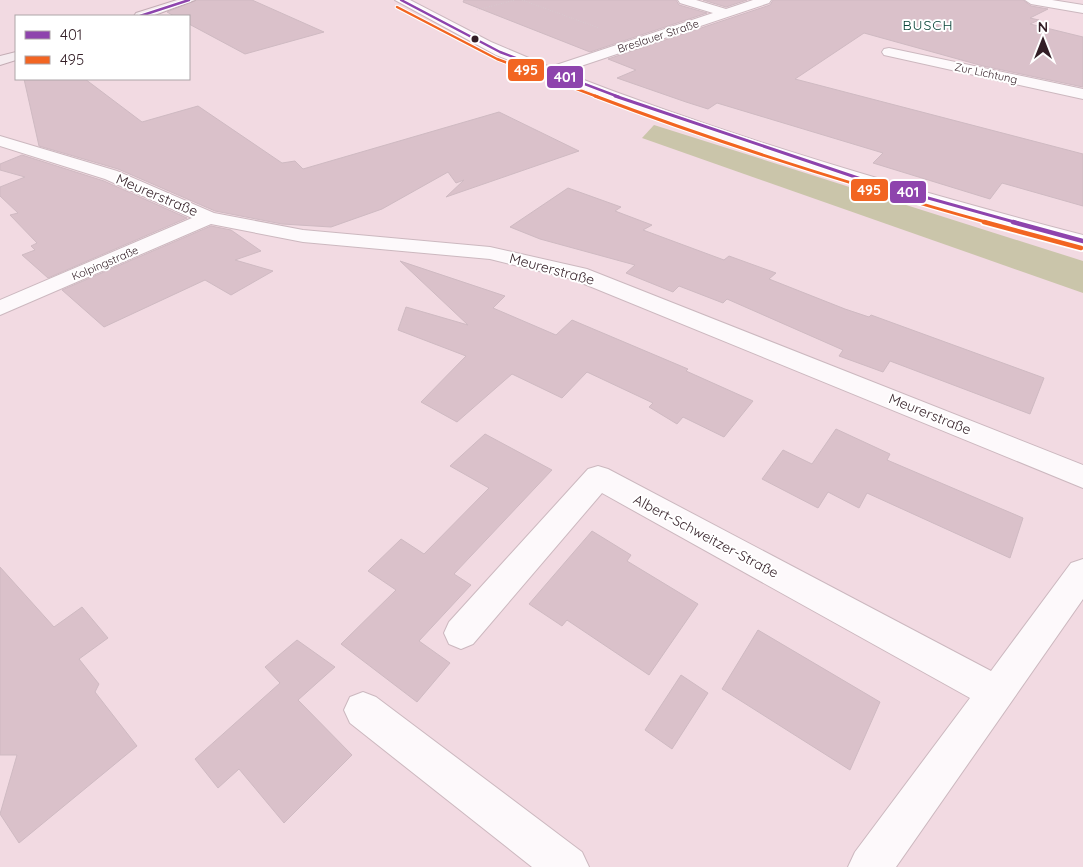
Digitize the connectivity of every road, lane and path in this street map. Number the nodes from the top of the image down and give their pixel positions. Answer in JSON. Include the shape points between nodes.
{"nodes":[{"id":1,"x":189,"y":0,"type":"edge"},
{"id":2,"x":401,"y":0,"type":"edge"},
{"id":3,"x":522,"y":0,"type":"edge"},
{"id":4,"x":684,"y":0,"type":"edge"},
{"id":5,"x":765,"y":0,"type":"edge"},
{"id":6,"x":1031,"y":0,"type":"edge"},
{"id":7,"x":1056,"y":2,"type":"edge"},
{"id":8,"x":1083,"y":9,"type":"edge"},
{"id":9,"x":726,"y":13,"type":"junction"},
{"id":10,"x":143,"y":15,"type":"edge"},
{"id":11,"x":639,"y":42,"type":"junction"},
{"id":12,"x":889,"y":52,"type":"dead end"},
{"id":13,"x":15,"y":56,"type":"edge"},
{"id":14,"x":0,"y":61,"type":"edge"},
{"id":15,"x":551,"y":71,"type":"junction"},
{"id":16,"x":1083,"y":94,"type":"edge"},
{"id":17,"x":0,"y":141,"type":"edge"},
{"id":18,"x":209,"y":218,"type":"junction"},
{"id":19,"x":1083,"y":241,"type":"edge"},
{"id":20,"x":0,"y":308,"type":"edge"},
{"id":21,"x":1083,"y":477,"type":"edge"},
{"id":22,"x":1083,"y":573,"type":"edge"},
{"id":23,"x":461,"y":634,"type":"dead end"},
{"id":24,"x":996,"y":693,"type":"junction"},
{"id":25,"x":363,"y":710,"type":"dead end"},
{"id":26,"x":567,"y":867,"type":"edge"},
{"id":27,"x":870,"y":867,"type":"edge"}],
"edges":[{"from":1,"to":10,"type":"main road"},
{"from":2,"to":15,"type":"street","via":[[493,48]]},
{"from":3,"to":11,"type":"path"},
{"from":4,"to":9,"type":"street"},
{"from":5,"to":9,"type":"street","name":"Breslauer Straße"},
{"from":6,"to":7,"type":"street"},
{"from":7,"to":8,"type":"street"},
{"from":9,"to":11,"type":"street","name":"Breslauer Straße"},
{"from":11,"to":15,"type":"street","name":"Breslauer Straße"},
{"from":12,"to":16,"type":"street","name":"Zur Lichtung"},
{"from":13,"to":14,"type":"main road"},
{"from":15,"to":19,"type":"street","via":[[721,134],[1015,224]]},
{"from":17,"to":18,"type":"street","name":"Meurerstraße","via":[[111,175]]},
{"from":18,"to":20,"type":"street","name":"Kolpingstraße"},
{"from":18,"to":21,"type":"street","name":"Meurerstraße","via":[[303,236],[490,253],[579,274]]},
{"from":22,"to":24,"type":"street"},
{"from":23,"to":24,"type":"street","name":"Albert-Schweitzer-Straße","via":[[598,477]]},
{"from":24,"to":27,"type":"street"},
{"from":25,"to":26,"type":"street"}]}
